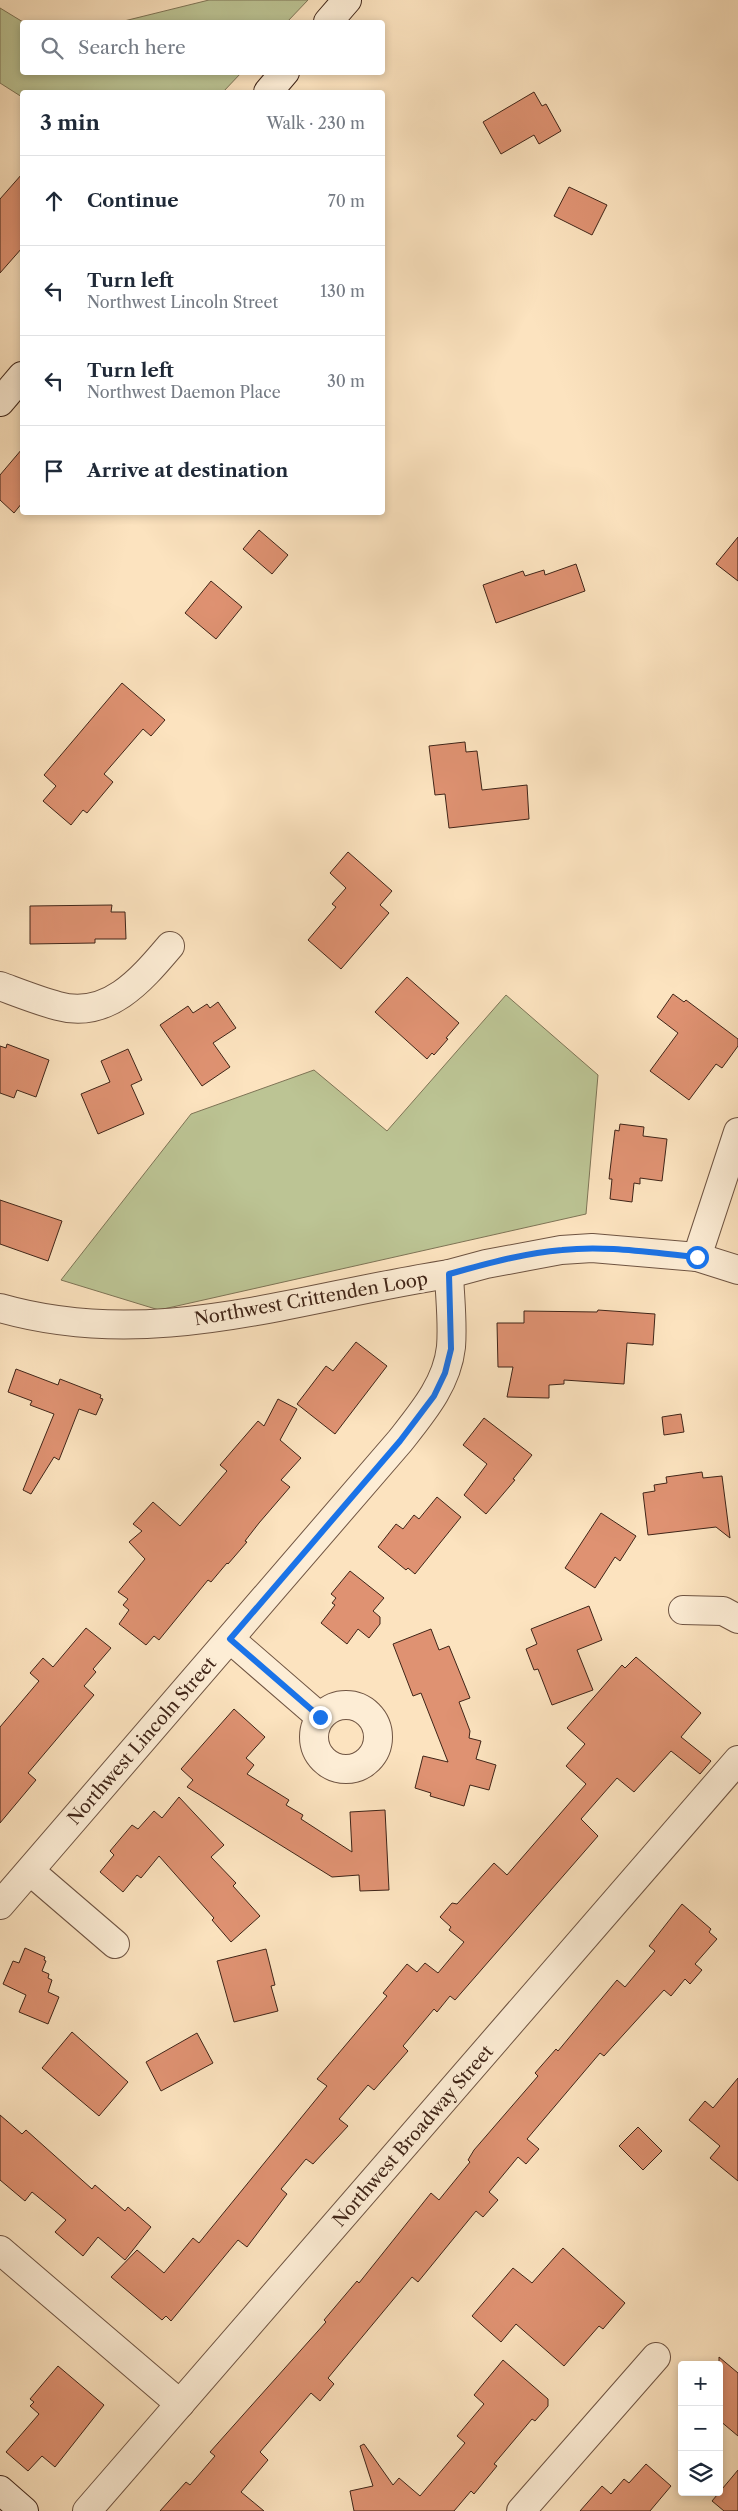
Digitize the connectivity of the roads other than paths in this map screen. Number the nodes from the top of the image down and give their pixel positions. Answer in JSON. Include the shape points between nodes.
{"nodes":[{"id":1,"x":348,"y":0,"type":"edge"},
{"id":2,"x":330,"y":20,"type":"edge"},
{"id":3,"x":282,"y":75,"type":"edge"},
{"id":4,"x":270,"y":90,"type":"edge"},
{"id":5,"x":20,"y":378,"type":"edge"},
{"id":6,"x":0,"y":402,"type":"edge"},
{"id":7,"x":170,"y":946,"type":"dead end"},
{"id":8,"x":0,"y":986,"type":"edge"},
{"id":9,"x":738,"y":1132,"type":"edge"},
{"id":10,"x":697,"y":1257,"type":"junction"},
{"id":11,"x":738,"y":1270,"type":"edge"},
{"id":12,"x":449,"y":1274,"type":"junction"},
{"id":13,"x":0,"y":1308,"type":"edge"},
{"id":14,"x":683,"y":1610,"type":"dead end"},
{"id":15,"x":738,"y":1618,"type":"edge"},
{"id":16,"x":230,"y":1639,"type":"junction"},
{"id":17,"x":320,"y":1717,"type":"dead end"},
{"id":18,"x":738,"y":1760,"type":"edge"},
{"id":19,"x":30,"y":1871,"type":"junction"},
{"id":20,"x":0,"y":1905,"type":"edge"},
{"id":21,"x":115,"y":1944,"type":"dead end"},
{"id":22,"x":0,"y":2250,"type":"edge"},
{"id":23,"x":656,"y":2357,"type":"dead end"},
{"id":24,"x":180,"y":2404,"type":"junction"},
{"id":25,"x":0,"y":2490,"type":"edge"},
{"id":26,"x":24,"y":2511,"type":"edge"},
{"id":27,"x":87,"y":2511,"type":"edge"},
{"id":28,"x":521,"y":2511,"type":"edge"}],
"edges":[{"from":1,"to":2,"type":"street"},
{"from":3,"to":4,"type":"street"},
{"from":5,"to":6,"type":"street"},
{"from":7,"to":8,"type":"street","via":[[140,980],[92,1008],[60,1007]]},
{"from":9,"to":10,"type":"street"},
{"from":10,"to":11,"type":"street","name":"Northwest Crittenden Loop"},
{"from":10,"to":12,"type":"street","name":"Northwest Crittenden Loop","via":[[592,1248],[561,1250]]},
{"from":12,"to":13,"type":"street","name":"Northwest Crittenden Loop","via":[[213,1318],[145,1326],[79,1324]]},
{"from":12,"to":16,"type":"street","name":"Northwest Lincoln Street","via":[[451,1349],[445,1373],[434,1396],[400,1441]]},
{"from":14,"to":15,"type":"street","via":[[723,1611]]},
{"from":16,"to":17,"type":"street"},
{"from":16,"to":19,"type":"street","name":"Northwest Lincoln Street"},
{"from":18,"to":24,"type":"street","name":"Northwest Broadway Street"},
{"from":19,"to":20,"type":"street","name":"Northwest Lincoln Street"},
{"from":19,"to":21,"type":"street"},
{"from":22,"to":24,"type":"street"},
{"from":23,"to":28,"type":"street"},
{"from":24,"to":27,"type":"street","name":"Northwest Broadway Street"},
{"from":25,"to":26,"type":"street"}]}
